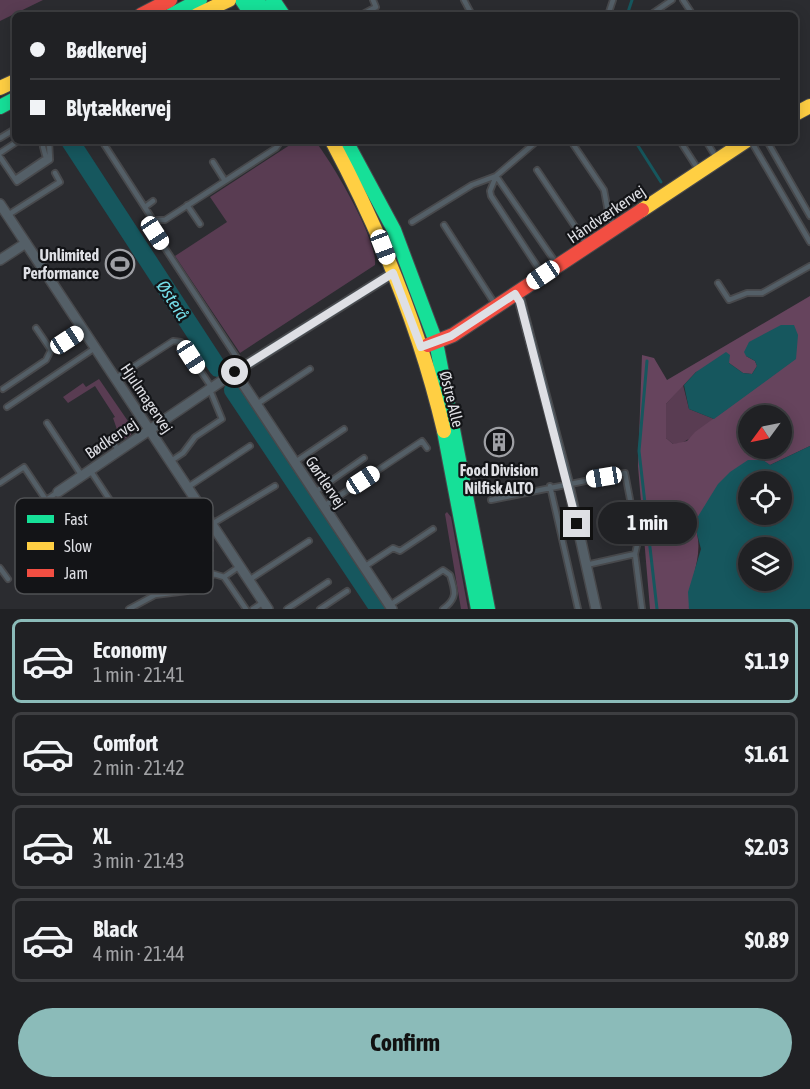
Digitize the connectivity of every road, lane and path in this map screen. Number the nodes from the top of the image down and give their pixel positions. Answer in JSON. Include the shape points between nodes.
{"nodes":[{"id":1,"x":170,"y":0,"type":"edge"},
{"id":2,"x":200,"y":0,"type":"edge"},
{"id":3,"x":230,"y":0,"type":"edge"},
{"id":4,"x":373,"y":0,"type":"edge"},
{"id":5,"x":672,"y":0,"type":"edge"},
{"id":6,"x":249,"y":4,"type":"edge"},
{"id":7,"x":147,"y":12,"type":"edge"},
{"id":8,"x":177,"y":12,"type":"edge"},
{"id":9,"x":204,"y":12,"type":"edge"},
{"id":10,"x":262,"y":12,"type":"edge"},
{"id":11,"x":366,"y":12,"type":"edge"},
{"id":12,"x":654,"y":12,"type":"edge"},
{"id":13,"x":14,"y":144,"type":"edge"},
{"id":14,"x":50,"y":144,"type":"edge"},
{"id":15,"x":104,"y":144,"type":"edge"},
{"id":16,"x":279,"y":144,"type":"edge"},
{"id":17,"x":334,"y":144,"type":"edge"},
{"id":18,"x":348,"y":144,"type":"edge"},
{"id":19,"x":533,"y":144,"type":"edge"},
{"id":20,"x":573,"y":144,"type":"dead end"},
{"id":21,"x":682,"y":144,"type":"edge"},
{"id":22,"x":708,"y":144,"type":"edge"},
{"id":23,"x":741,"y":144,"type":"edge"},
{"id":24,"x":753,"y":144,"type":"edge"},
{"id":25,"x":769,"y":144,"type":"edge"},
{"id":26,"x":44,"y":147,"type":"dead end"},
{"id":27,"x":0,"y":155,"type":"edge"},
{"id":28,"x":717,"y":160,"type":"junction"},
{"id":29,"x":213,"y":162,"type":"dead end"},
{"id":30,"x":537,"y":170,"type":"dead end"},
{"id":31,"x":699,"y":172,"type":"junction"},
{"id":32,"x":55,"y":173,"type":"dead end"},
{"id":33,"x":496,"y":176,"type":"junction"},
{"id":34,"x":15,"y":179,"type":"junction"},
{"id":35,"x":225,"y":181,"type":"junction"},
{"id":36,"x":153,"y":201,"type":"dead end"},
{"id":37,"x":0,"y":204,"type":"edge"},
{"id":38,"x":188,"y":205,"type":"junction"},
{"id":39,"x":145,"y":207,"type":"junction"},
{"id":40,"x":8,"y":215,"type":"junction"},
{"id":41,"x":810,"y":216,"type":"edge"},
{"id":42,"x":153,"y":220,"type":"junction"},
{"id":43,"x":412,"y":222,"type":"dead end"},
{"id":44,"x":200,"y":224,"type":"dead end"},
{"id":45,"x":444,"y":225,"type":"dead end"},
{"id":46,"x":615,"y":227,"type":"junction"},
{"id":47,"x":810,"y":242,"type":"edge"},
{"id":48,"x":26,"y":243,"type":"junction"},
{"id":49,"x":587,"y":246,"type":"junction"},
{"id":50,"x":0,"y":260,"type":"edge"},
{"id":51,"x":557,"y":266,"type":"junction"},
{"id":52,"x":810,"y":266,"type":"edge"},
{"id":53,"x":393,"y":273,"type":"junction"},
{"id":54,"x":543,"y":275,"type":"junction"},
{"id":55,"x":718,"y":283,"type":"dead end"},
{"id":56,"x":515,"y":294,"type":"junction"},
{"id":57,"x":496,"y":306,"type":"junction"},
{"id":58,"x":36,"y":328,"type":"dead end"},
{"id":59,"x":83,"y":329,"type":"junction"},
{"id":60,"x":436,"y":342,"type":"junction"},
{"id":61,"x":421,"y":347,"type":"junction"},
{"id":62,"x":95,"y":348,"type":"junction"},
{"id":63,"x":51,"y":350,"type":"junction"},
{"id":64,"x":239,"y":369,"type":"junction"},
{"id":65,"x":310,"y":369,"type":"dead end"},
{"id":66,"x":116,"y":378,"type":"junction"},
{"id":67,"x":3,"y":388,"type":"dead end"},
{"id":68,"x":210,"y":389,"type":"junction"},
{"id":69,"x":257,"y":404,"type":"junction"},
{"id":70,"x":7,"y":407,"type":"dead end"},
{"id":71,"x":47,"y":423,"type":"dead end"},
{"id":72,"x":345,"y":429,"type":"dead end"},
{"id":73,"x":150,"y":430,"type":"junction"},
{"id":74,"x":110,"y":438,"type":"dead end"},
{"id":75,"x":250,"y":446,"type":"dead end"},
{"id":76,"x":427,"y":448,"type":"dead end"},
{"id":77,"x":119,"y":451,"type":"junction"},
{"id":78,"x":364,"y":458,"type":"dead end"},
{"id":79,"x":171,"y":461,"type":"junction"},
{"id":80,"x":295,"y":462,"type":"junction"},
{"id":81,"x":86,"y":473,"type":"junction"},
{"id":82,"x":0,"y":483,"type":"edge"},
{"id":83,"x":568,"y":483,"type":"junction"},
{"id":84,"x":275,"y":486,"type":"dead end"},
{"id":85,"x":550,"y":486,"type":"junction"},
{"id":86,"x":188,"y":487,"type":"junction"},
{"id":87,"x":58,"y":492,"type":"joint"},
{"id":88,"x":315,"y":492,"type":"junction"},
{"id":89,"x":45,"y":498,"type":"edge"},
{"id":90,"x":49,"y":498,"type":"edge"},
{"id":91,"x":105,"y":498,"type":"edge"},
{"id":92,"x":195,"y":498,"type":"edge"},
{"id":93,"x":490,"y":500,"type":"dead end"},
{"id":94,"x":324,"y":506,"type":"junction"},
{"id":95,"x":213,"y":523,"type":"edge"},
{"id":96,"x":213,"y":526,"type":"edge"},
{"id":97,"x":433,"y":529,"type":"dead end"},
{"id":98,"x":309,"y":541,"type":"dead end"},
{"id":99,"x":635,"y":554,"type":"junction"},
{"id":100,"x":586,"y":565,"type":"junction"},
{"id":101,"x":240,"y":566,"type":"junction"},
{"id":102,"x":364,"y":567,"type":"junction"},
{"id":103,"x":0,"y":568,"type":"edge"},
{"id":104,"x":213,"y":575,"type":"edge"},
{"id":105,"x":224,"y":577,"type":"junction"},
{"id":106,"x":8,"y":579,"type":"dead end"},
{"id":107,"x":249,"y":580,"type":"junction"},
{"id":108,"x":328,"y":582,"type":"dead end"},
{"id":109,"x":347,"y":591,"type":"dead end"},
{"id":110,"x":163,"y":594,"type":"edge"},
{"id":111,"x":266,"y":605,"type":"edge"},
{"id":112,"x":391,"y":607,"type":"edge"},
{"id":113,"x":129,"y":609,"type":"edge"},
{"id":114,"x":246,"y":609,"type":"edge"},
{"id":115,"x":253,"y":609,"type":"edge"},
{"id":116,"x":287,"y":609,"type":"edge"},
{"id":117,"x":320,"y":609,"type":"edge"},
{"id":118,"x":443,"y":609,"type":"edge"},
{"id":119,"x":478,"y":609,"type":"edge"},
{"id":120,"x":488,"y":609,"type":"edge"},
{"id":121,"x":578,"y":609,"type":"edge"},
{"id":122,"x":596,"y":609,"type":"edge"},
{"id":123,"x":642,"y":609,"type":"edge"}],
"edges":[{"from":1,"to":7,"type":"street"},
{"from":2,"to":8,"type":"street"},
{"from":3,"to":9,"type":"street"},
{"from":4,"to":11,"type":"lane","via":[[376,7]]},
{"from":5,"to":12,"type":"lane"},
{"from":6,"to":10,"type":"street"},
{"from":13,"to":27,"type":"lane"},
{"from":14,"to":34,"type":"lane","via":[[50,160],[17,182]]},
{"from":15,"to":39,"type":"lane"},
{"from":16,"to":35,"type":"lane"},
{"from":17,"to":53,"type":"street","name":"Østre Alle","via":[[362,196]]},
{"from":18,"to":60,"type":"street","name":"Østre Alle","via":[[394,230]]},
{"from":19,"to":33,"type":"lane"},
{"from":20,"to":46,"type":"lane","via":[[604,190]]},
{"from":21,"to":31,"type":"lane"},
{"from":22,"to":28,"type":"lane"},
{"from":23,"to":28,"type":"street","name":"Håndværkervej"},
{"from":24,"to":47,"type":"lane"},
{"from":25,"to":41,"type":"lane"},
{"from":26,"to":34,"type":"lane","via":[[46,158]]},
{"from":27,"to":34,"type":"lane"},
{"from":28,"to":31,"type":"street","name":"Håndværkervej"},
{"from":29,"to":35,"type":"lane"},
{"from":30,"to":49,"type":"lane"},
{"from":31,"to":46,"type":"street","name":"Håndværkervej"},
{"from":32,"to":40,"type":"lane","via":[[60,182]]},
{"from":33,"to":43,"type":"lane","via":[[472,185]]},
{"from":33,"to":51,"type":"lane"},
{"from":33,"to":54,"type":"lane","via":[[490,196]]},
{"from":35,"to":38,"type":"lane"},
{"from":36,"to":39,"type":"lane"},
{"from":37,"to":40,"type":"street","name":"Hjulmagervej"},
{"from":38,"to":42,"type":"lane","via":[[165,220]]},
{"from":38,"to":44,"type":"lane"},
{"from":39,"to":42,"type":"lane"},
{"from":40,"to":48,"type":"street","name":"Hjulmagervej"},
{"from":42,"to":64,"type":"lane","via":[[155,233]]},
{"from":45,"to":57,"type":"lane"},
{"from":46,"to":49,"type":"street","name":"Håndværkervej"},
{"from":48,"to":50,"type":"street"},
{"from":48,"to":59,"type":"street","name":"Hjulmagervej"},
{"from":49,"to":51,"type":"street","name":"Håndværkervej"},
{"from":51,"to":54,"type":"street","name":"Håndværkervej"},
{"from":52,"to":55,"type":"lane","via":[[762,293],[747,293],[729,300]]},
{"from":53,"to":61,"type":"street","name":"Østre Alle"},
{"from":53,"to":64,"type":"street","name":"Bødkervej"},
{"from":54,"to":56,"type":"street","name":"Håndværkervej"},
{"from":56,"to":57,"type":"street","name":"Håndværkervej"},
{"from":56,"to":83,"type":"street"},
{"from":57,"to":60,"type":"street","name":"Håndværkervej"},
{"from":58,"to":63,"type":"lane"},
{"from":59,"to":62,"type":"street","name":"Hjulmagervej"},
{"from":59,"to":63,"type":"lane"},
{"from":60,"to":61,"type":"street","name":"Håndværkervej"},
{"from":60,"to":120,"type":"street","name":"Østre Alle"},
{"from":61,"to":119,"type":"street","name":"Østre Alle","via":[[446,441]]},
{"from":62,"to":66,"type":"street","name":"Hjulmagervej"},
{"from":62,"to":70,"type":"lane"},
{"from":63,"to":67,"type":"lane","via":[[46,360]]},
{"from":64,"to":68,"type":"street","name":"Bødkervej"},
{"from":64,"to":69,"type":"street","name":"Gørtlervej"},
{"from":65,"to":69,"type":"lane"},
{"from":66,"to":68,"type":"lane","via":[[172,341],[181,342]]},
{"from":66,"to":73,"type":"street","name":"Hjulmagervej"},
{"from":68,"to":73,"type":"street","name":"Bødkervej"},
{"from":68,"to":79,"type":"lane","via":[[222,419],[195,437]]},
{"from":69,"to":80,"type":"street","name":"Gørtlervej"},
{"from":71,"to":81,"type":"lane"},
{"from":72,"to":80,"type":"lane"},
{"from":73,"to":77,"type":"street","name":"Bødkervej"},
{"from":73,"to":79,"type":"street","name":"Hjulmagervej"},
{"from":74,"to":77,"type":"lane"},
{"from":75,"to":86,"type":"lane"},
{"from":76,"to":94,"type":"lane","via":[[422,441]]},
{"from":77,"to":81,"type":"street","name":"Bødkervej"},
{"from":78,"to":88,"type":"lane"},
{"from":79,"to":86,"type":"street","name":"Hjulmagervej"},
{"from":80,"to":88,"type":"street","name":"Gørtlervej"},
{"from":81,"to":87,"type":"street","name":"Bødkervej"},
{"from":81,"to":91,"type":"lane"},
{"from":82,"to":89,"type":"lane","via":[[24,467]]},
{"from":83,"to":85,"type":"lane"},
{"from":83,"to":99,"type":"lane","via":[[625,473],[638,541]]},
{"from":83,"to":100,"type":"street"},
{"from":84,"to":95,"type":"lane"},
{"from":85,"to":93,"type":"lane"},
{"from":85,"to":121,"type":"lane"},
{"from":86,"to":92,"type":"street","name":"Hjulmagervej"},
{"from":87,"to":90,"type":"lane"},
{"from":88,"to":94,"type":"street","name":"Gørtlervej"},
{"from":94,"to":102,"type":"street","name":"Gørtlervej"},
{"from":96,"to":101,"type":"street","name":"Hjulmagervej"},
{"from":97,"to":102,"type":"lane","via":[[400,551],[393,548]]},
{"from":98,"to":107,"type":"lane"},
{"from":99,"to":100,"type":"lane"},
{"from":99,"to":123,"type":"lane"},
{"from":100,"to":122,"type":"street"},
{"from":101,"to":105,"type":"lane"},
{"from":101,"to":107,"type":"street","name":"Hjulmagervej"},
{"from":102,"to":112,"type":"street","name":"Gørtlervej"},
{"from":103,"to":106,"type":"lane"},
{"from":104,"to":105,"type":"lane"},
{"from":105,"to":114,"type":"lane"},
{"from":107,"to":111,"type":"street","name":"Hjulmagervej"},
{"from":108,"to":116,"type":"lane"},
{"from":109,"to":117,"type":"lane"},
{"from":110,"to":113,"type":"lane"},
{"from":111,"to":115,"type":"lane"},
{"from":112,"to":118,"type":"lane","via":[[443,570],[450,575],[456,593]]}]}
